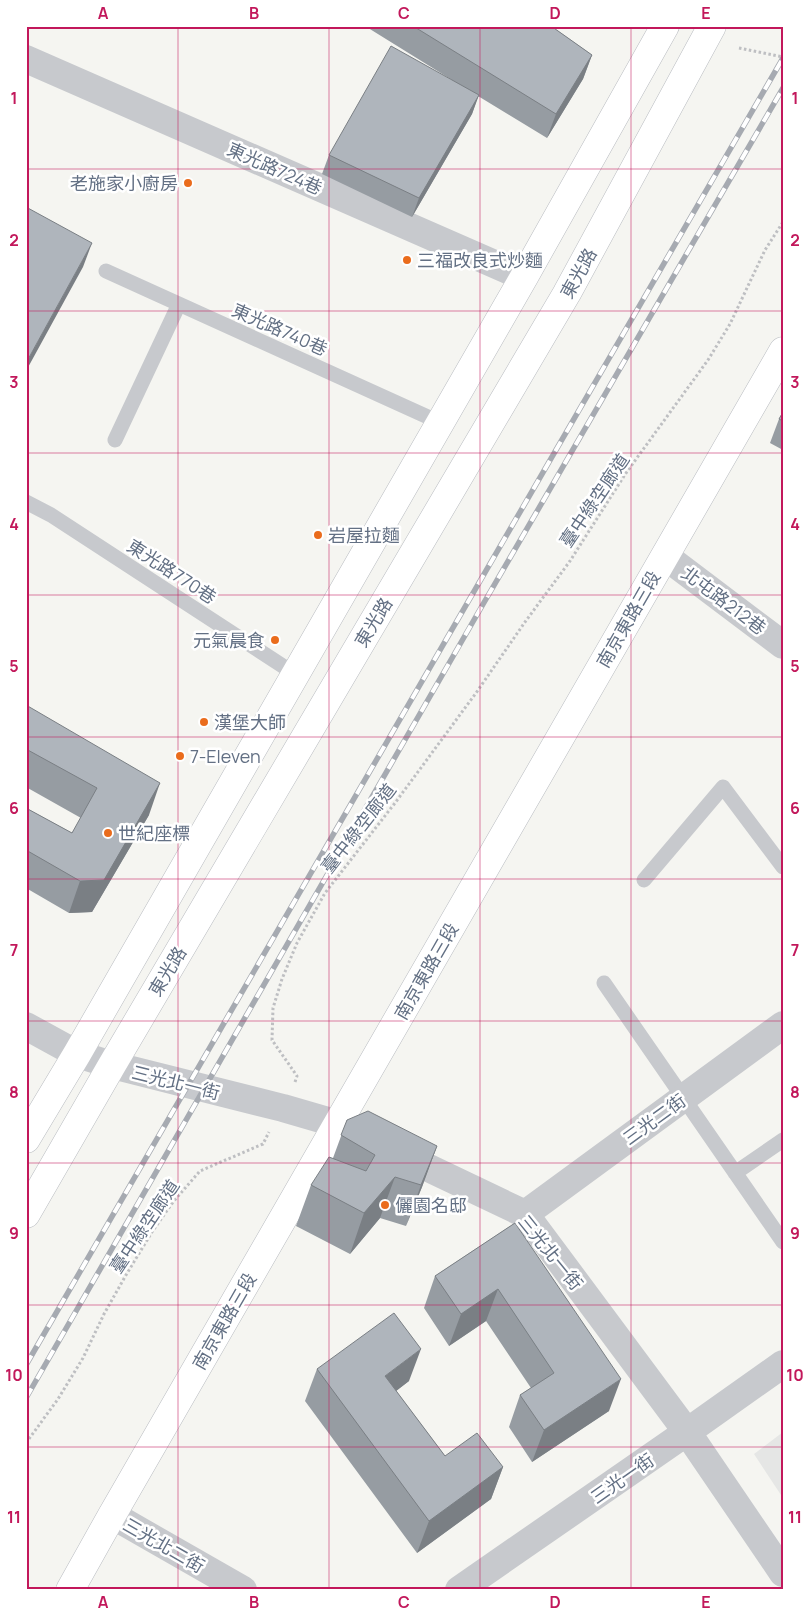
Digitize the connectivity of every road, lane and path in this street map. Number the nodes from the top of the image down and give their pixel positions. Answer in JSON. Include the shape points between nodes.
{"nodes":[{"id":1,"x":665,"y":26,"type":"edge"},
{"id":2,"x":712,"y":26,"type":"edge"},
{"id":3,"x":739,"y":48,"type":"dead end"},
{"id":4,"x":783,"y":57,"type":"edge"},
{"id":5,"x":26,"y":59,"type":"edge"},
{"id":6,"x":783,"y":222,"type":"edge"},
{"id":7,"x":106,"y":270,"type":"dead end"},
{"id":8,"x":524,"y":277,"type":"junction"},
{"id":9,"x":179,"y":304,"type":"junction"},
{"id":10,"x":780,"y":362,"type":"edge"},
{"id":11,"x":439,"y":422,"type":"junction"},
{"id":12,"x":115,"y":440,"type":"dead end"},
{"id":13,"x":26,"y":502,"type":"edge"},
{"id":14,"x":665,"y":556,"type":"junction"},
{"id":15,"x":783,"y":645,"type":"edge"},
{"id":16,"x":296,"y":674,"type":"junction"},
{"id":17,"x":783,"y":867,"type":"edge"},
{"id":18,"x":644,"y":880,"type":"dead end"},
{"id":19,"x":604,"y":983,"type":"dead end"},
{"id":20,"x":783,"y":1025,"type":"edge"},
{"id":21,"x":26,"y":1026,"type":"edge"},
{"id":22,"x":77,"y":1054,"type":"junction"},
{"id":23,"x":112,"y":1065,"type":"junction"},
{"id":24,"x":683,"y":1098,"type":"junction"},
{"id":25,"x":283,"y":1108,"type":"junction"},
{"id":26,"x":338,"y":1124,"type":"junction"},
{"id":27,"x":26,"y":1138,"type":"edge"},
{"id":28,"x":783,"y":1140,"type":"edge"},
{"id":29,"x":735,"y":1173,"type":"junction"},
{"id":30,"x":26,"y":1214,"type":"edge"},
{"id":31,"x":525,"y":1214,"type":"junction"},
{"id":32,"x":783,"y":1242,"type":"edge"},
{"id":33,"x":783,"y":1364,"type":"edge"},
{"id":34,"x":686,"y":1432,"type":"junction"},
{"id":35,"x":26,"y":1443,"type":"edge"},
{"id":36,"x":112,"y":1515,"type":"junction"},
{"id":37,"x":783,"y":1573,"type":"edge"},
{"id":38,"x":70,"y":1590,"type":"edge"},
{"id":39,"x":243,"y":1590,"type":"edge"},
{"id":40,"x":459,"y":1590,"type":"edge"}],
"edges":[{"from":1,"to":8,"type":"street","name":"東光路"},
{"from":2,"to":23,"type":"street","name":"東光路","via":[[568,292]]},
{"from":3,"to":4,"type":"path"},
{"from":5,"to":8,"type":"street","name":"東光路724巷"},
{"from":6,"to":25,"type":"path","name":"臺中綠空廊道","via":[[708,360],[626,473],[570,561],[476,693],[325,893],[297,943],[273,1008],[272,1040],[296,1076]]},
{"from":7,"to":9,"type":"lane","name":"東光路740巷"},
{"from":8,"to":11,"type":"street","name":"東光路"},
{"from":9,"to":11,"type":"lane","name":"東光路740巷"},
{"from":9,"to":12,"type":"lane"},
{"from":10,"to":14,"type":"street","name":"南京東路三段"},
{"from":11,"to":16,"type":"street","name":"東光路"},
{"from":13,"to":16,"type":"lane","name":"東光路770巷"},
{"from":14,"to":15,"type":"street","name":"北屯路212巷"},
{"from":14,"to":26,"type":"street","name":"南京東路三段"},
{"from":16,"to":22,"type":"street","name":"東光路"},
{"from":17,"to":18,"type":"lane","via":[[723,788]]},
{"from":19,"to":24,"type":"lane"},
{"from":20,"to":24,"type":"street","name":"三光二街"},
{"from":21,"to":22,"type":"street","name":"三光北一街"},
{"from":22,"to":23,"type":"street","name":"三光北一街"},
{"from":22,"to":27,"type":"street","name":"東光路"},
{"from":23,"to":25,"type":"street","name":"三光北一街"},
{"from":23,"to":30,"type":"street","name":"東光路"},
{"from":24,"to":29,"type":"lane"},
{"from":24,"to":31,"type":"street","name":"三光二街"},
{"from":25,"to":26,"type":"street","name":"三光北一街"},
{"from":25,"to":35,"type":"path","name":"臺中綠空廊道","via":[[263,1144],[200,1172],[173,1202],[126,1275],[84,1358]]},
{"from":26,"to":31,"type":"street","name":"三光北一街"},
{"from":26,"to":36,"type":"street","name":"南京東路三段"},
{"from":28,"to":29,"type":"lane"},
{"from":29,"to":32,"type":"lane"},
{"from":31,"to":34,"type":"street","name":"三光北一街"},
{"from":33,"to":34,"type":"street","name":"三光一街"},
{"from":34,"to":37,"type":"street","name":"三光北一街"},
{"from":34,"to":40,"type":"street","name":"三光一街"},
{"from":36,"to":38,"type":"street","name":"南京東路三段"},
{"from":36,"to":39,"type":"street","name":"三光北二街"}]}
